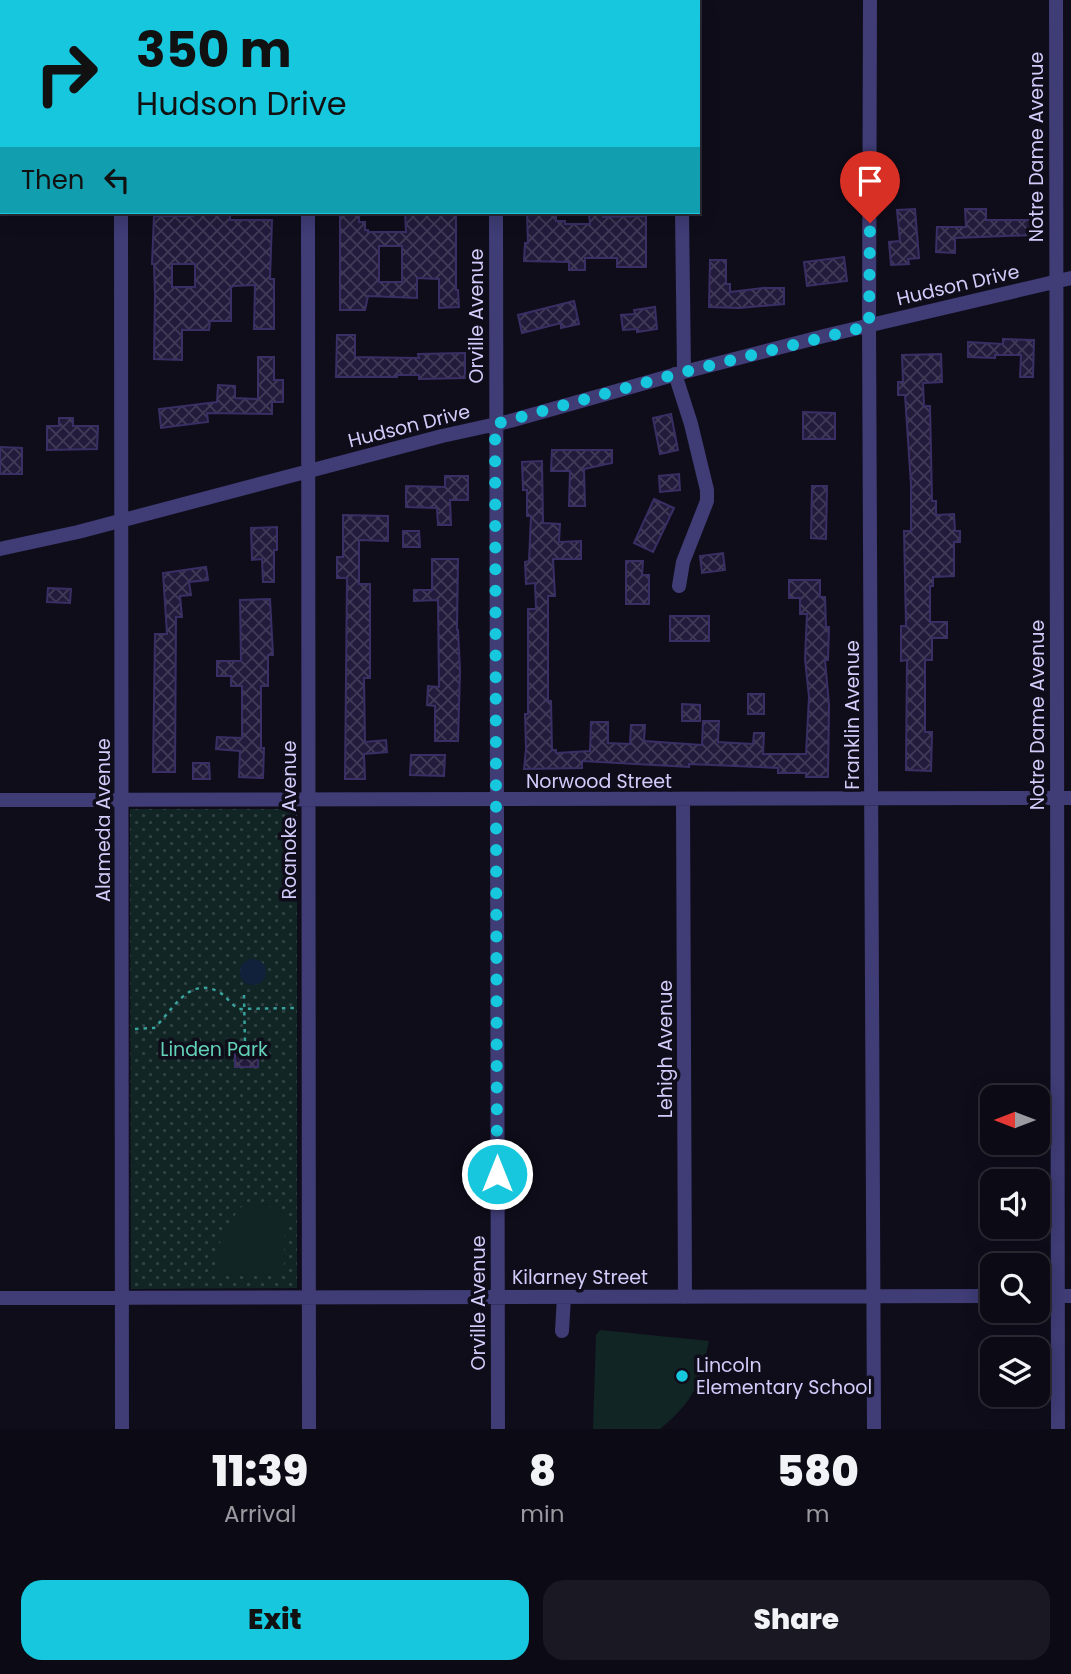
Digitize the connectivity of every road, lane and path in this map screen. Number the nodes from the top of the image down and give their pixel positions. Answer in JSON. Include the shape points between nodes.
{"nodes":[{"id":1,"x":870,"y":0,"type":"edge"},
{"id":2,"x":1056,"y":0,"type":"edge"},
{"id":3,"x":121,"y":214,"type":"edge"},
{"id":4,"x":308,"y":214,"type":"edge"},
{"id":5,"x":496,"y":214,"type":"edge"},
{"id":6,"x":682,"y":214,"type":"edge"},
{"id":7,"x":1071,"y":278,"type":"edge"},
{"id":8,"x":1055,"y":282,"type":"junction"},
{"id":9,"x":869,"y":326,"type":"junction"},
{"id":10,"x":679,"y":373,"type":"junction"},
{"id":11,"x":495,"y":424,"type":"junction"},
{"id":12,"x":308,"y":471,"type":"junction"},
{"id":13,"x":122,"y":519,"type":"junction"},
{"id":14,"x":0,"y":550,"type":"edge"},
{"id":15,"x":679,"y":586,"type":"dead end"},
{"id":16,"x":122,"y":799,"type":"junction"},
{"id":17,"x":871,"y":799,"type":"junction"},
{"id":18,"x":1064,"y":799,"type":"edge"},
{"id":19,"x":0,"y":800,"type":"edge"},
{"id":20,"x":497,"y":800,"type":"junction"},
{"id":21,"x":683,"y":800,"type":"junction"},
{"id":22,"x":308,"y":801,"type":"junction"},
{"id":23,"x":244,"y":995,"type":"dead end"},
{"id":24,"x":309,"y":1008,"type":"junction"},
{"id":25,"x":244,"y":1009,"type":"junction"},
{"id":26,"x":121,"y":1028,"type":"junction"},
{"id":27,"x":245,"y":1045,"type":"dead end"},
{"id":28,"x":980,"y":1296,"type":"edge"},
{"id":29,"x":1064,"y":1296,"type":"edge"},
{"id":30,"x":309,"y":1297,"type":"junction"},
{"id":31,"x":498,"y":1297,"type":"junction"},
{"id":32,"x":564,"y":1297,"type":"junction"},
{"id":33,"x":685,"y":1297,"type":"junction"},
{"id":34,"x":873,"y":1297,"type":"junction"},
{"id":35,"x":0,"y":1298,"type":"edge"},
{"id":36,"x":122,"y":1298,"type":"junction"},
{"id":37,"x":562,"y":1331,"type":"dead end"},
{"id":38,"x":122,"y":1429,"type":"edge"},
{"id":39,"x":309,"y":1429,"type":"edge"},
{"id":40,"x":498,"y":1429,"type":"edge"},
{"id":41,"x":873,"y":1429,"type":"edge"},
{"id":42,"x":1058,"y":1429,"type":"edge"}],
"edges":[{"from":1,"to":9,"type":"street","name":"Franklin Avenue"},
{"from":2,"to":8,"type":"street","name":"Notre Dame Avenue"},
{"from":3,"to":13,"type":"street","name":"Alameda Avenue"},
{"from":4,"to":12,"type":"street","name":"Roanoke Avenue"},
{"from":5,"to":11,"type":"street","name":"Orville Avenue"},
{"from":6,"to":10,"type":"street"},
{"from":7,"to":8,"type":"street","name":"Hudson Drive"},
{"from":8,"to":9,"type":"street","name":"Hudson Drive"},
{"from":8,"to":18,"type":"street","name":"Notre Dame Avenue"},
{"from":9,"to":10,"type":"street","name":"Hudson Drive"},
{"from":9,"to":17,"type":"street","name":"Franklin Avenue"},
{"from":10,"to":11,"type":"street","name":"Hudson Drive"},
{"from":10,"to":15,"type":"street","via":[[707,501],[683,562]]},
{"from":11,"to":12,"type":"street","name":"Hudson Drive"},
{"from":11,"to":20,"type":"street","name":"Orville Avenue"},
{"from":12,"to":13,"type":"street","name":"Hudson Drive"},
{"from":12,"to":22,"type":"street","name":"Roanoke Avenue"},
{"from":13,"to":14,"type":"street","name":"Hudson Drive"},
{"from":13,"to":16,"type":"street","name":"Alameda Avenue"},
{"from":16,"to":19,"type":"street","name":"Norwood Street"},
{"from":16,"to":22,"type":"street","name":"Norwood Street"},
{"from":16,"to":26,"type":"street","name":"Alameda Avenue"},
{"from":17,"to":18,"type":"street","name":"Norwood Street"},
{"from":17,"to":21,"type":"street","name":"Norwood Street"},
{"from":17,"to":34,"type":"street","name":"Franklin Avenue"},
{"from":18,"to":29,"type":"street","name":"Notre Dame Avenue"},
{"from":20,"to":21,"type":"street","name":"Norwood Street"},
{"from":20,"to":22,"type":"street","name":"Norwood Street"},
{"from":20,"to":31,"type":"street","name":"Orville Avenue"},
{"from":21,"to":33,"type":"street","name":"Lehigh Avenue"},
{"from":22,"to":24,"type":"street","name":"Roanoke Avenue"},
{"from":23,"to":25,"type":"path"},
{"from":24,"to":25,"type":"path"},
{"from":24,"to":30,"type":"street","name":"Roanoke Avenue"},
{"from":25,"to":26,"type":"path","via":[[233,1006],[220,992],[200,989],[184,994],[154,1028]]},
{"from":25,"to":27,"type":"path"},
{"from":26,"to":36,"type":"street","name":"Alameda Avenue"},
{"from":28,"to":34,"type":"street","name":"Kilarney Street"},
{"from":29,"to":42,"type":"street","name":"Notre Dame Avenue"},
{"from":30,"to":31,"type":"street","name":"Kilarney Street"},
{"from":30,"to":36,"type":"street","name":"Kilarney Street"},
{"from":30,"to":39,"type":"street","name":"Roanoke Avenue"},
{"from":31,"to":32,"type":"street","name":"Kilarney Street"},
{"from":31,"to":40,"type":"street","name":"Orville Avenue"},
{"from":32,"to":33,"type":"street","name":"Kilarney Street"},
{"from":32,"to":37,"type":"street"},
{"from":33,"to":34,"type":"street","name":"Kilarney Street"},
{"from":34,"to":41,"type":"street","name":"Franklin Avenue"},
{"from":35,"to":36,"type":"street","name":"Kilarney Street"},
{"from":36,"to":38,"type":"street","name":"Alameda Avenue"}]}
